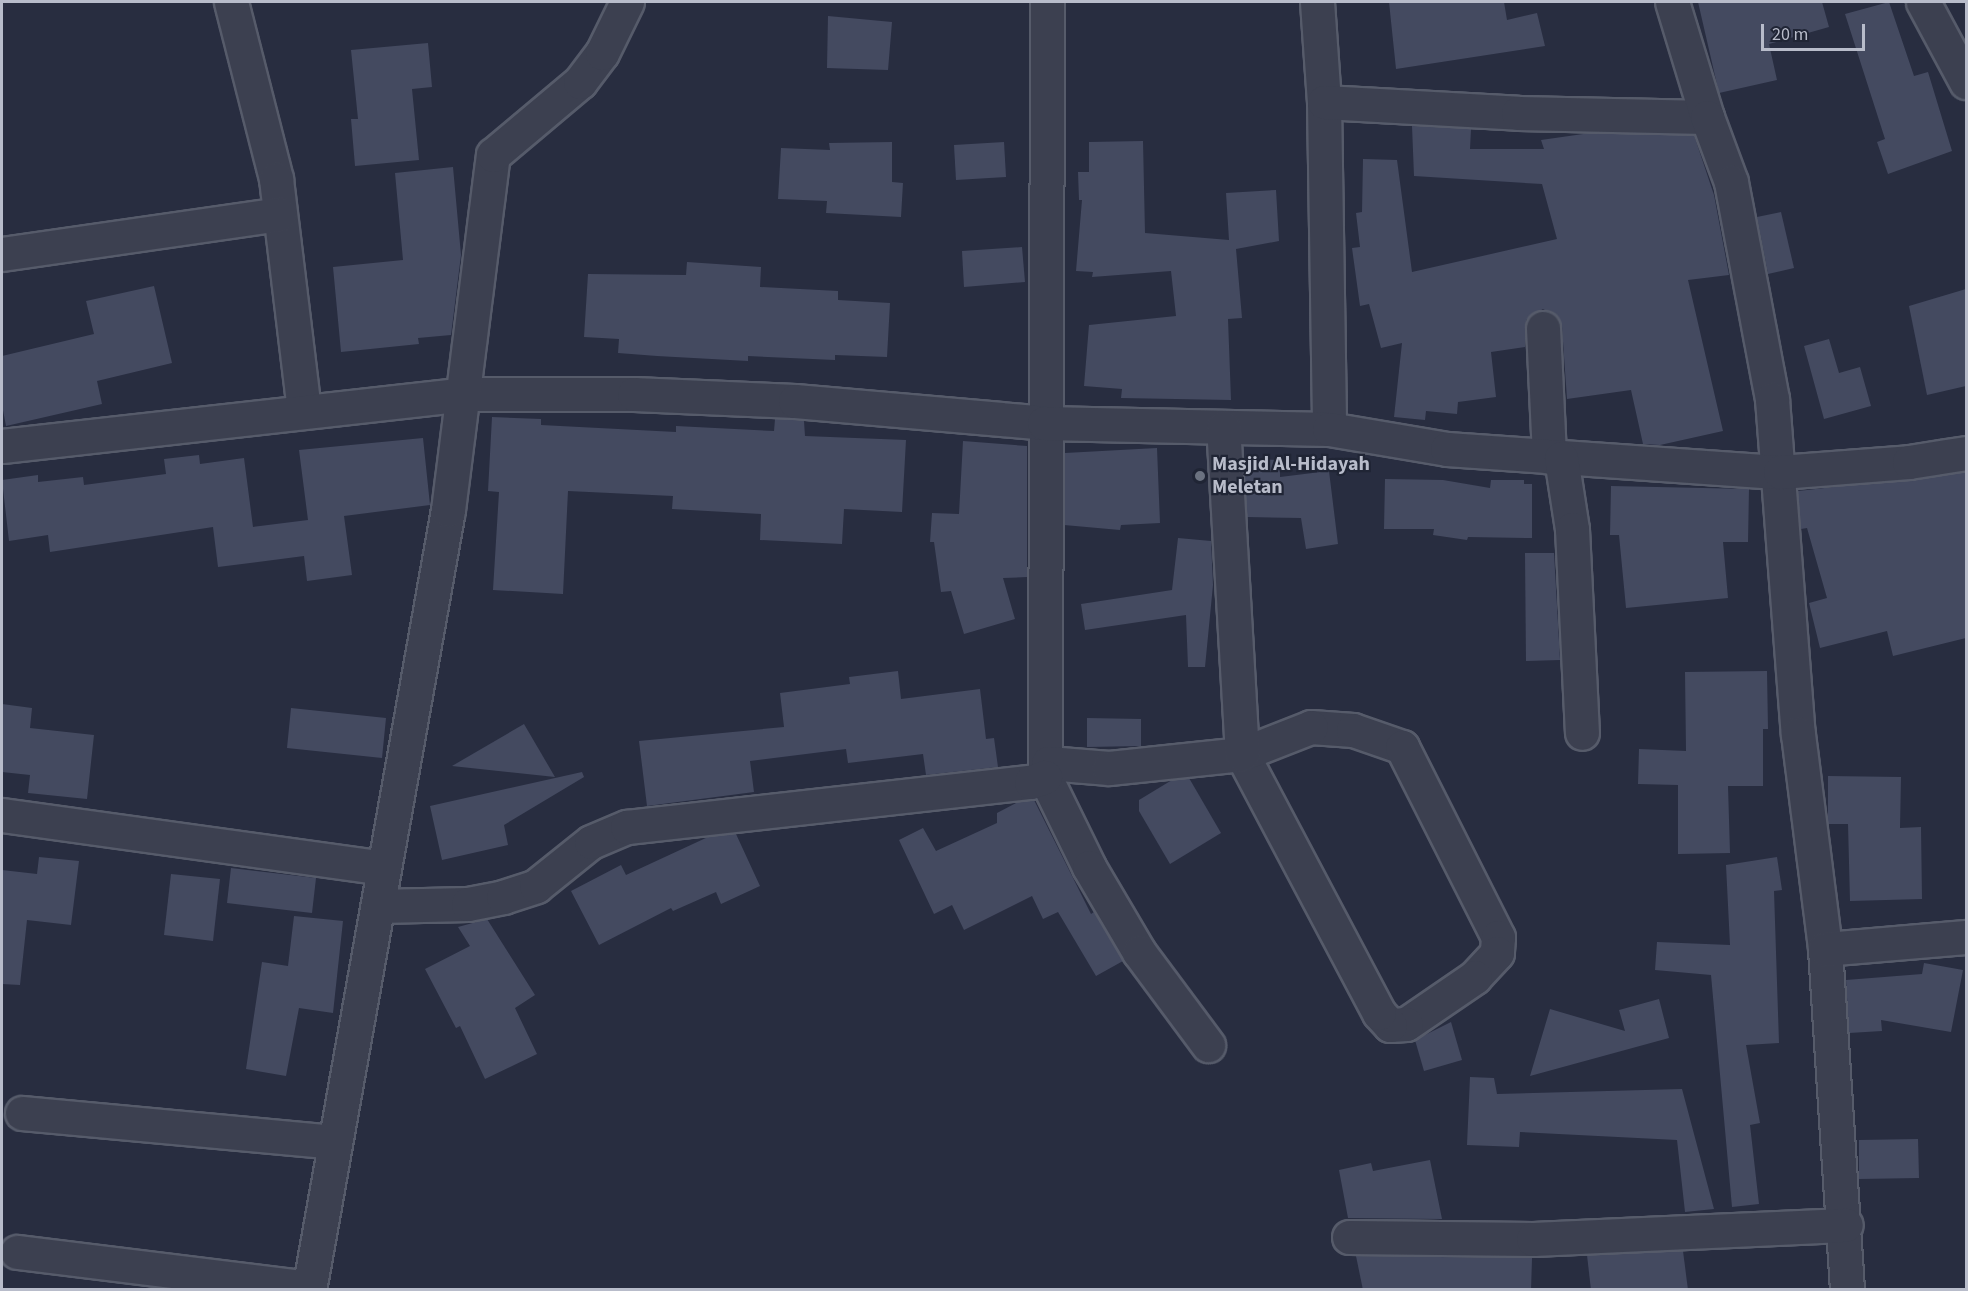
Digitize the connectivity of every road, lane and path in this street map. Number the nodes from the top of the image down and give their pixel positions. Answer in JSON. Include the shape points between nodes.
{"nodes":[{"id":1,"x":231,"y":2,"type":"edge"},
{"id":2,"x":627,"y":2,"type":"edge"},
{"id":3,"x":1047,"y":2,"type":"edge"},
{"id":4,"x":1317,"y":2,"type":"edge"},
{"id":5,"x":1672,"y":2,"type":"edge"},
{"id":6,"x":1923,"y":2,"type":"edge"},
{"id":7,"x":1966,"y":82,"type":"edge"},
{"id":8,"x":1324,"y":102,"type":"junction"},
{"id":9,"x":1707,"y":117,"type":"junction"},
{"id":10,"x":279,"y":214,"type":"junction"},
{"id":11,"x":2,"y":254,"type":"edge"},
{"id":12,"x":1543,"y":328,"type":"dead end"},
{"id":13,"x":465,"y":394,"type":"junction"},
{"id":14,"x":304,"y":410,"type":"junction"},
{"id":15,"x":1044,"y":423,"type":"junction"},
{"id":16,"x":1223,"y":428,"type":"junction"},
{"id":17,"x":1329,"y":429,"type":"junction"},
{"id":18,"x":2,"y":446,"type":"edge"},
{"id":19,"x":1966,"y":453,"type":"edge"},
{"id":20,"x":1555,"y":457,"type":"junction"},
{"id":21,"x":1780,"y":472,"type":"junction"},
{"id":22,"x":1582,"y":733,"type":"dead end"},
{"id":23,"x":1242,"y":754,"type":"junction"},
{"id":24,"x":1046,"y":770,"type":"junction"},
{"id":25,"x":2,"y":815,"type":"edge"},
{"id":26,"x":383,"y":868,"type":"junction"},
{"id":27,"x":378,"y":906,"type":"junction"},
{"id":28,"x":1966,"y":937,"type":"edge"},
{"id":29,"x":1825,"y":949,"type":"junction"},
{"id":30,"x":1208,"y":1045,"type":"dead end"},
{"id":31,"x":22,"y":1113,"type":"dead end"},
{"id":32,"x":334,"y":1142,"type":"junction"},
{"id":33,"x":1846,"y":1225,"type":"junction"},
{"id":34,"x":1349,"y":1237,"type":"dead end"},
{"id":35,"x":17,"y":1252,"type":"dead end"},
{"id":36,"x":309,"y":1289,"type":"edge"},
{"id":37,"x":1847,"y":1290,"type":"edge"}],
"edges":[{"from":1,"to":10,"type":"street","via":[[276,179]]},
{"from":2,"to":13,"type":"street","via":[[602,53],[580,82],[492,155]]},
{"from":3,"to":15,"type":"street"},
{"from":4,"to":8,"type":"street"},
{"from":5,"to":9,"type":"street"},
{"from":6,"to":7,"type":"street"},
{"from":8,"to":9,"type":"street","via":[[1518,113]]},
{"from":8,"to":17,"type":"street"},
{"from":9,"to":21,"type":"street","via":[[1731,182],[1758,312]]},
{"from":10,"to":11,"type":"street"},
{"from":10,"to":14,"type":"street"},
{"from":12,"to":20,"type":"street"},
{"from":13,"to":14,"type":"street"},
{"from":13,"to":15,"type":"street","via":[[634,394],[795,401]]},
{"from":13,"to":26,"type":"street","via":[[448,510]]},
{"from":14,"to":18,"type":"street"},
{"from":15,"to":16,"type":"street"},
{"from":15,"to":24,"type":"street"},
{"from":16,"to":17,"type":"street"},
{"from":16,"to":23,"type":"street"},
{"from":17,"to":20,"type":"street","via":[[1447,449]]},
{"from":19,"to":21,"type":"street","via":[[1909,462]]},
{"from":20,"to":21,"type":"street","via":[[1655,460]]},
{"from":20,"to":22,"type":"street","via":[[1572,529]]},
{"from":21,"to":29,"type":"street","via":[[1798,734]]},
{"from":23,"to":23,"type":"street","via":[[1311,726],[1353,730],[1402,747],[1498,937],[1497,953],[1475,977],[1406,1024],[1390,1025],[1379,1012]]},
{"from":23,"to":24,"type":"street","via":[[1109,768]]},
{"from":24,"to":27,"type":"street","via":[[1031,782],[627,827],[591,842],[536,885],[503,897],[468,904]]},
{"from":24,"to":30,"type":"street","via":[[1089,867],[1134,942]]},
{"from":25,"to":26,"type":"street"},
{"from":26,"to":27,"type":"street"},
{"from":27,"to":32,"type":"street"},
{"from":28,"to":29,"type":"street"},
{"from":29,"to":33,"type":"street"},
{"from":31,"to":32,"type":"street"},
{"from":32,"to":36,"type":"street"},
{"from":33,"to":34,"type":"street","via":[[1533,1239]]},
{"from":33,"to":37,"type":"street"},
{"from":35,"to":36,"type":"street"}]}
